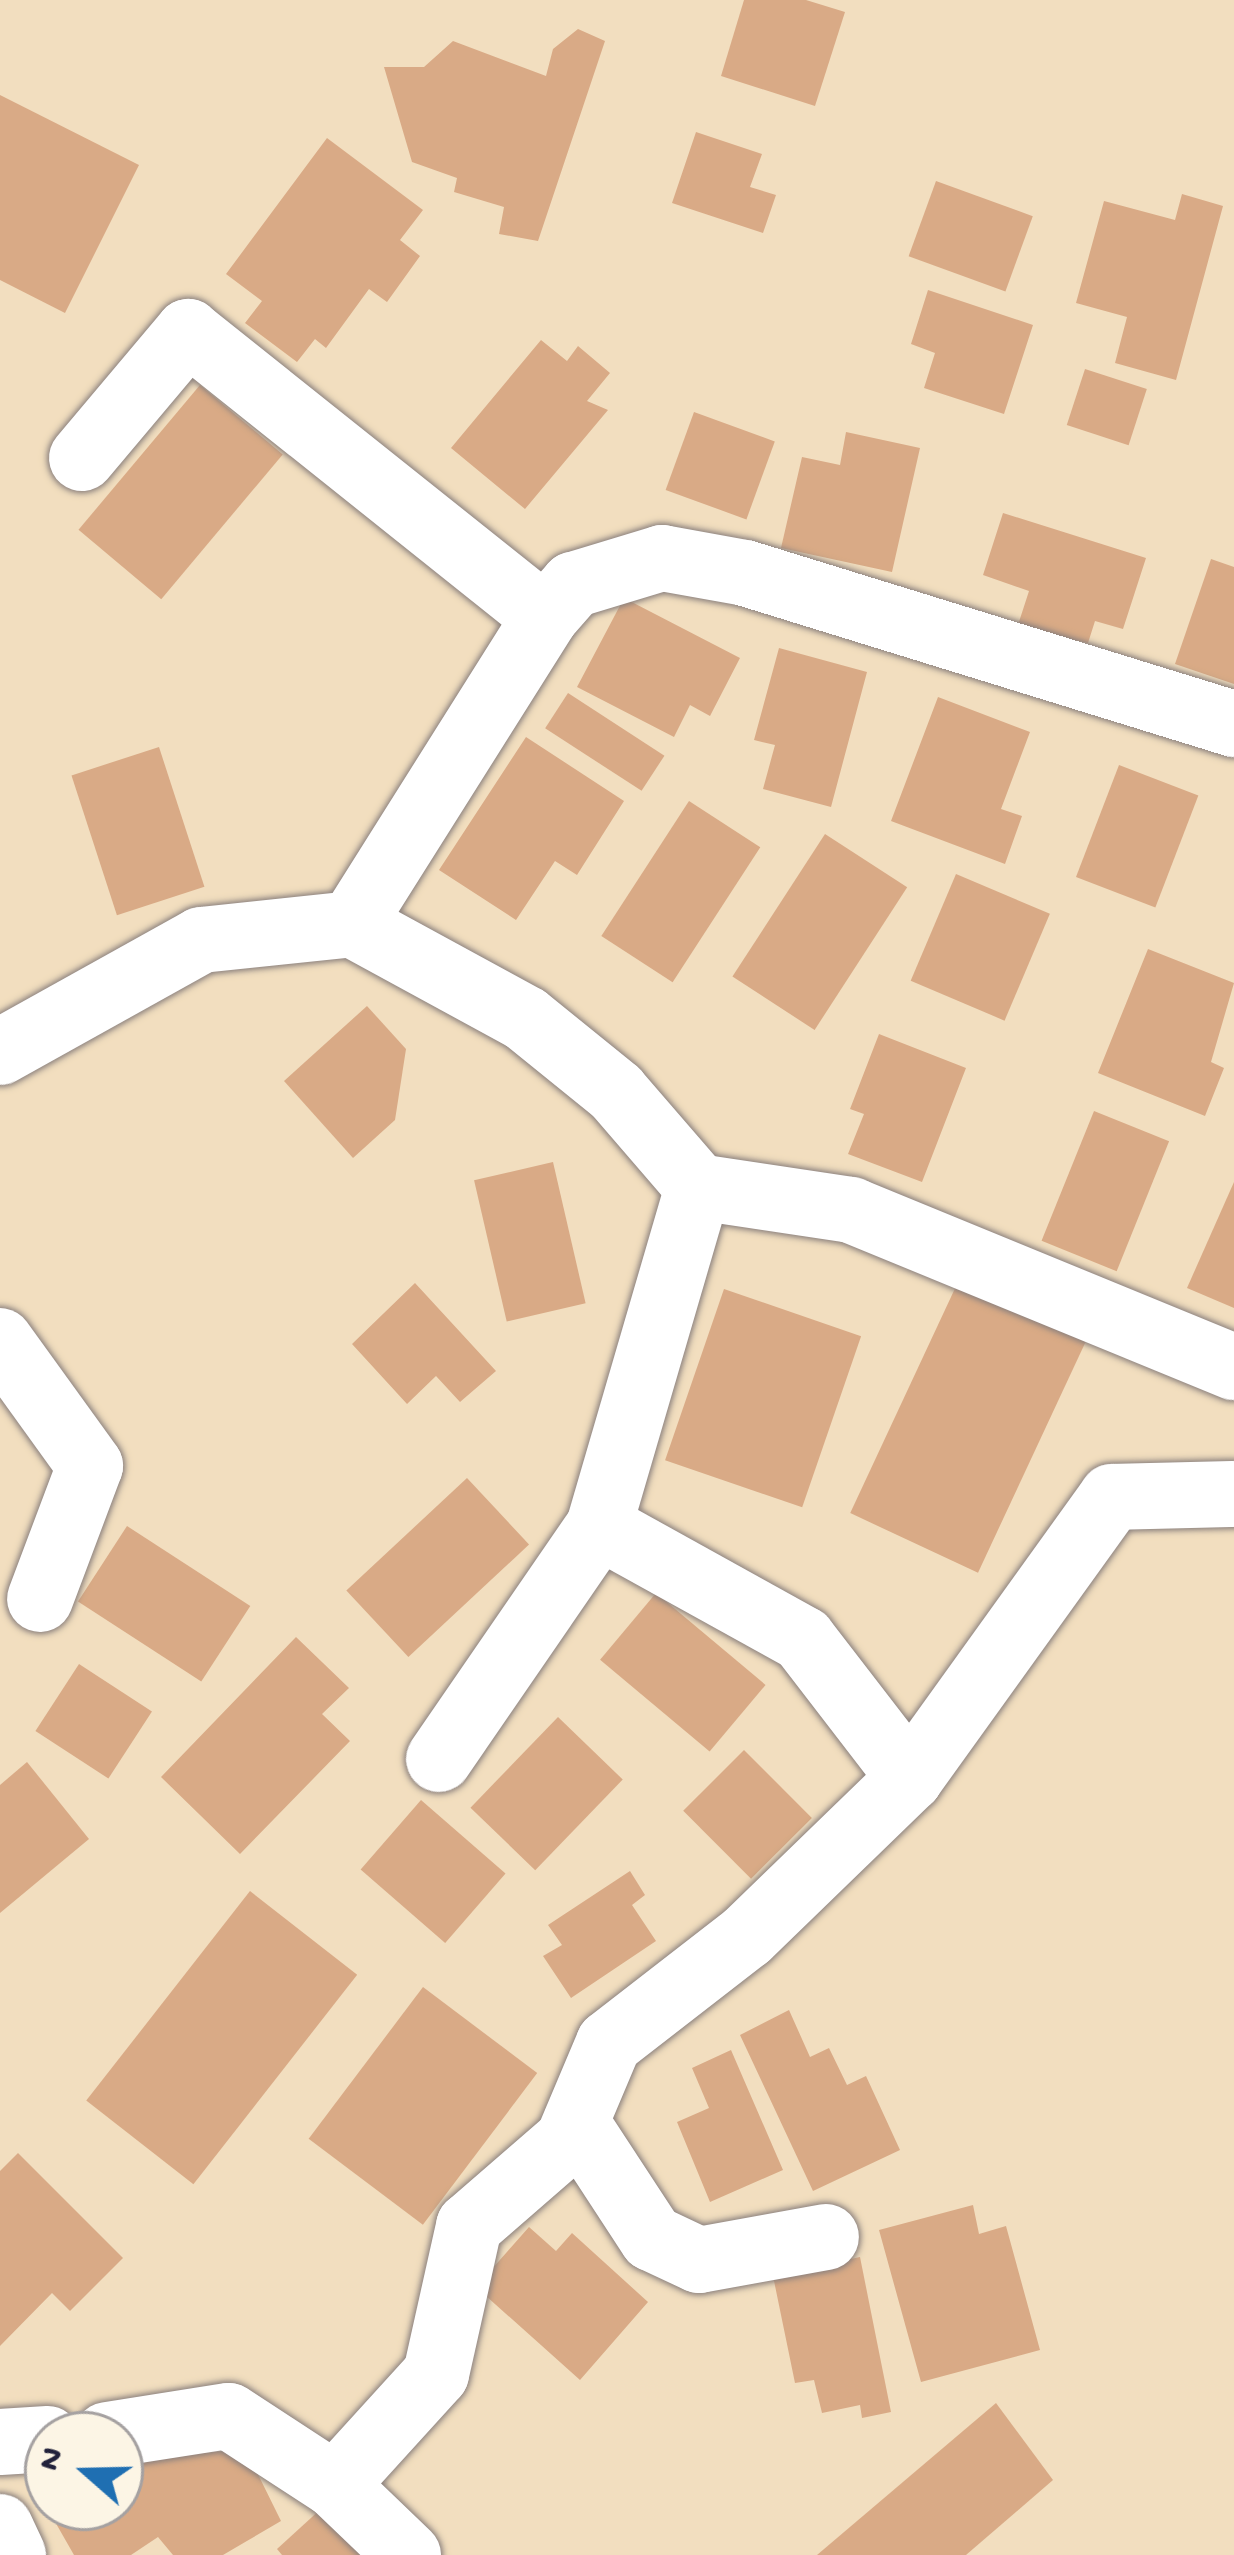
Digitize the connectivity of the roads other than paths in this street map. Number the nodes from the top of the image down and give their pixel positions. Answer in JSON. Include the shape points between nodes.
{"nodes":[{"id":1,"x":82,"y":458,"type":"dead end"},
{"id":2,"x":545,"y":617,"type":"junction"},
{"id":3,"x":1234,"y":724,"type":"edge"},
{"id":4,"x":352,"y":924,"type":"junction"},
{"id":5,"x":0,"y":1052,"type":"edge"},
{"id":6,"x":698,"y":1187,"type":"junction"},
{"id":7,"x":0,"y":1341,"type":"edge"},
{"id":8,"x":1234,"y":1367,"type":"edge"},
{"id":9,"x":1234,"y":1494,"type":"edge"},
{"id":10,"x":599,"y":1526,"type":"junction"},
{"id":11,"x":40,"y":1599,"type":"dead end"},
{"id":12,"x":439,"y":1759,"type":"dead end"},
{"id":13,"x":910,"y":1778,"type":"junction"},
{"id":14,"x":576,"y":2122,"type":"junction"},
{"id":15,"x":826,"y":2236,"type":"dead end"},
{"id":16,"x":144,"y":2429,"type":"edge"},
{"id":17,"x":335,"y":2485,"type":"junction"},
{"id":18,"x":0,"y":2527,"type":"edge"},
{"id":19,"x":13,"y":2555,"type":"edge"},
{"id":20,"x":408,"y":2555,"type":"edge"}],
"edges":[{"from":1,"to":2,"type":"street","via":[[188,332]]},
{"from":2,"to":3,"type":"street","via":[[573,585],[662,558],[745,573]]},
{"from":2,"to":4,"type":"street"},
{"from":4,"to":5,"type":"street","via":[[202,940]]},
{"from":4,"to":6,"type":"street","via":[[526,1019],[616,1092]]},
{"from":6,"to":8,"type":"street","via":[[851,1210]]},
{"from":6,"to":10,"type":"street"},
{"from":7,"to":11,"type":"street","via":[[90,1466]]},
{"from":9,"to":13,"type":"street","via":[[1112,1497]]},
{"from":10,"to":12,"type":"street"},
{"from":10,"to":13,"type":"street","via":[[803,1639]]},
{"from":13,"to":14,"type":"street","via":[[747,1936],[609,2043]]},
{"from":14,"to":15,"type":"street","via":[[652,2238],[699,2260]]},
{"from":14,"to":17,"type":"street","via":[[568,2140],[470,2226],[436,2374]]},
{"from":16,"to":17,"type":"street","via":[[230,2416]]},
{"from":17,"to":20,"type":"street"},
{"from":18,"to":19,"type":"street"}]}
